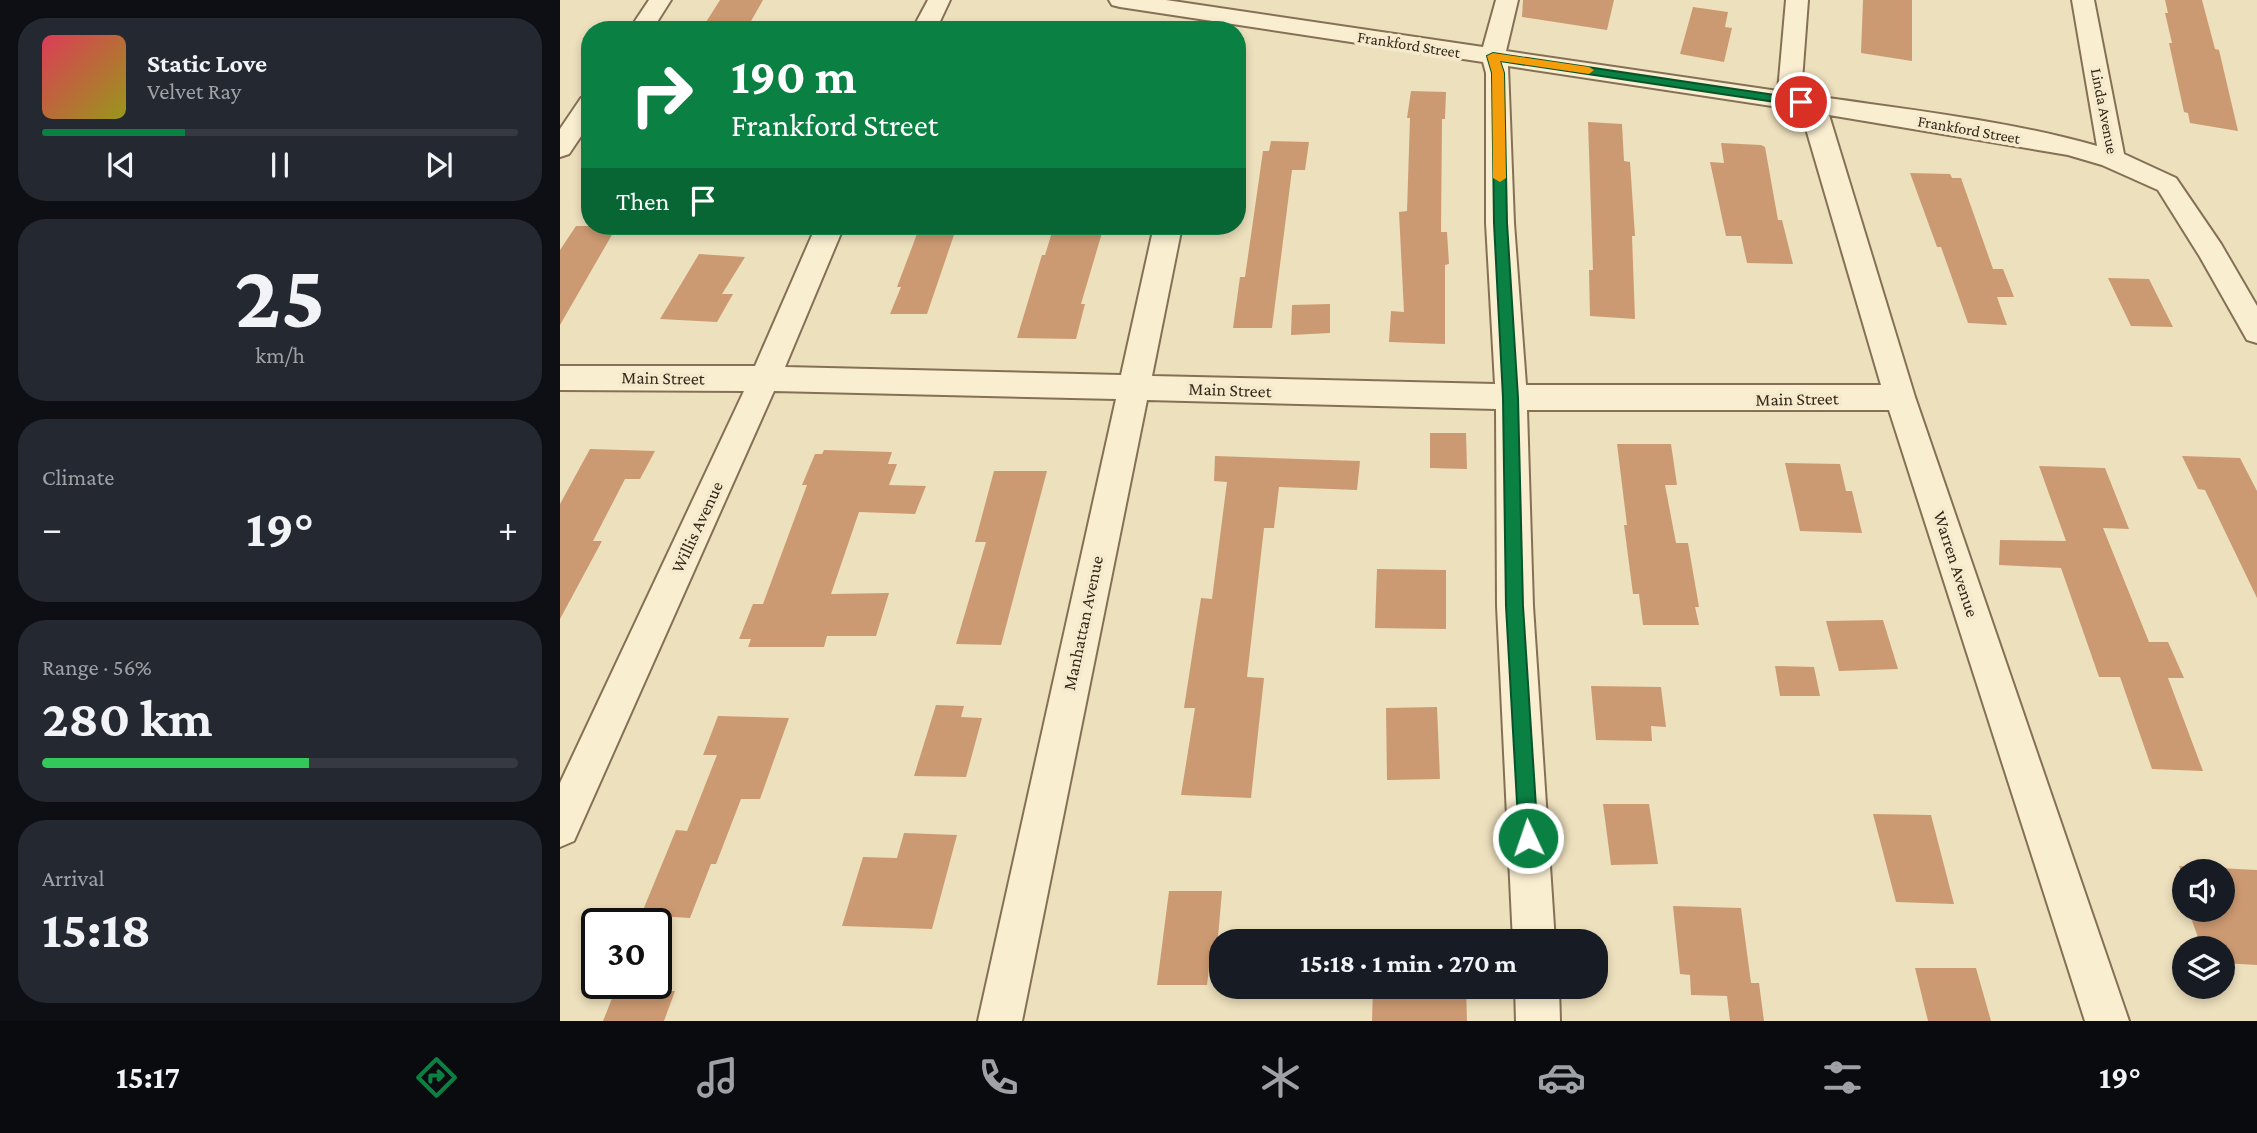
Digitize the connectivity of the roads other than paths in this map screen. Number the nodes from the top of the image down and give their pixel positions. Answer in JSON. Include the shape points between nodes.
{"nodes":[{"id":1,"x":660,"y":0,"type":"edge"},
{"id":2,"x":939,"y":0,"type":"edge"},
{"id":3,"x":1120,"y":0,"type":"edge"},
{"id":4,"x":1507,"y":0,"type":"edge"},
{"id":5,"x":1797,"y":0,"type":"edge"},
{"id":6,"x":2083,"y":0,"type":"edge"},
{"id":7,"x":1214,"y":15,"type":"edge"},
{"id":8,"x":646,"y":21,"type":"edge"},
{"id":9,"x":928,"y":21,"type":"edge"},
{"id":10,"x":1493,"y":56,"type":"junction"},
{"id":11,"x":1801,"y":102,"type":"junction"},
{"id":12,"x":581,"y":117,"type":"edge"},
{"id":13,"x":560,"y":148,"type":"edge"},
{"id":14,"x":2111,"y":159,"type":"junction"},
{"id":15,"x":826,"y":235,"type":"edge"},
{"id":16,"x":1166,"y":235,"type":"edge"},
{"id":17,"x":2257,"y":332,"type":"edge"},
{"id":18,"x":560,"y":378,"type":"edge"},
{"id":19,"x":764,"y":380,"type":"junction"},
{"id":20,"x":1133,"y":387,"type":"junction"},
{"id":21,"x":1900,"y":397,"type":"junction"},
{"id":22,"x":1511,"y":398,"type":"junction"},
{"id":23,"x":560,"y":827,"type":"edge"},
{"id":24,"x":1533,"y":929,"type":"edge"},
{"id":25,"x":1537,"y":999,"type":"edge"},
{"id":26,"x":1000,"y":1021,"type":"edge"},
{"id":27,"x":1538,"y":1021,"type":"edge"},
{"id":28,"x":2107,"y":1021,"type":"edge"}],
"edges":[{"from":1,"to":8,"type":"street"},
{"from":2,"to":9,"type":"street"},
{"from":3,"to":7,"type":"street","name":"Frankford Street"},
{"from":4,"to":10,"type":"street"},
{"from":5,"to":11,"type":"street","name":"Warren Avenue","via":[[1791,89]]},
{"from":6,"to":14,"type":"street","name":"Linda Avenue"},
{"from":7,"to":10,"type":"street","name":"Frankford Street"},
{"from":10,"to":11,"type":"street","name":"Frankford Street"},
{"from":10,"to":22,"type":"street","via":[[1498,73],[1500,223]]},
{"from":11,"to":14,"type":"street","name":"Frankford Street","via":[[2070,147]]},
{"from":11,"to":21,"type":"street","name":"Warren Avenue","via":[[1817,122]]},
{"from":12,"to":13,"type":"street"},
{"from":14,"to":17,"type":"street","name":"Linda Avenue","via":[[2167,184]]},
{"from":15,"to":19,"type":"street","name":"Willis Avenue"},
{"from":16,"to":20,"type":"street","name":"Manhattan Avenue"},
{"from":18,"to":19,"type":"street","name":"Main Street"},
{"from":19,"to":20,"type":"street","name":"Main Street"},
{"from":19,"to":23,"type":"street","name":"Willis Avenue"},
{"from":20,"to":22,"type":"street","name":"Main Street"},
{"from":20,"to":26,"type":"street","name":"Manhattan Avenue"},
{"from":21,"to":22,"type":"street","name":"Main Street"},
{"from":21,"to":28,"type":"street","name":"Warren Avenue"},
{"from":22,"to":24,"type":"street","via":[[1515,606]]},
{"from":25,"to":27,"type":"street"}]}
